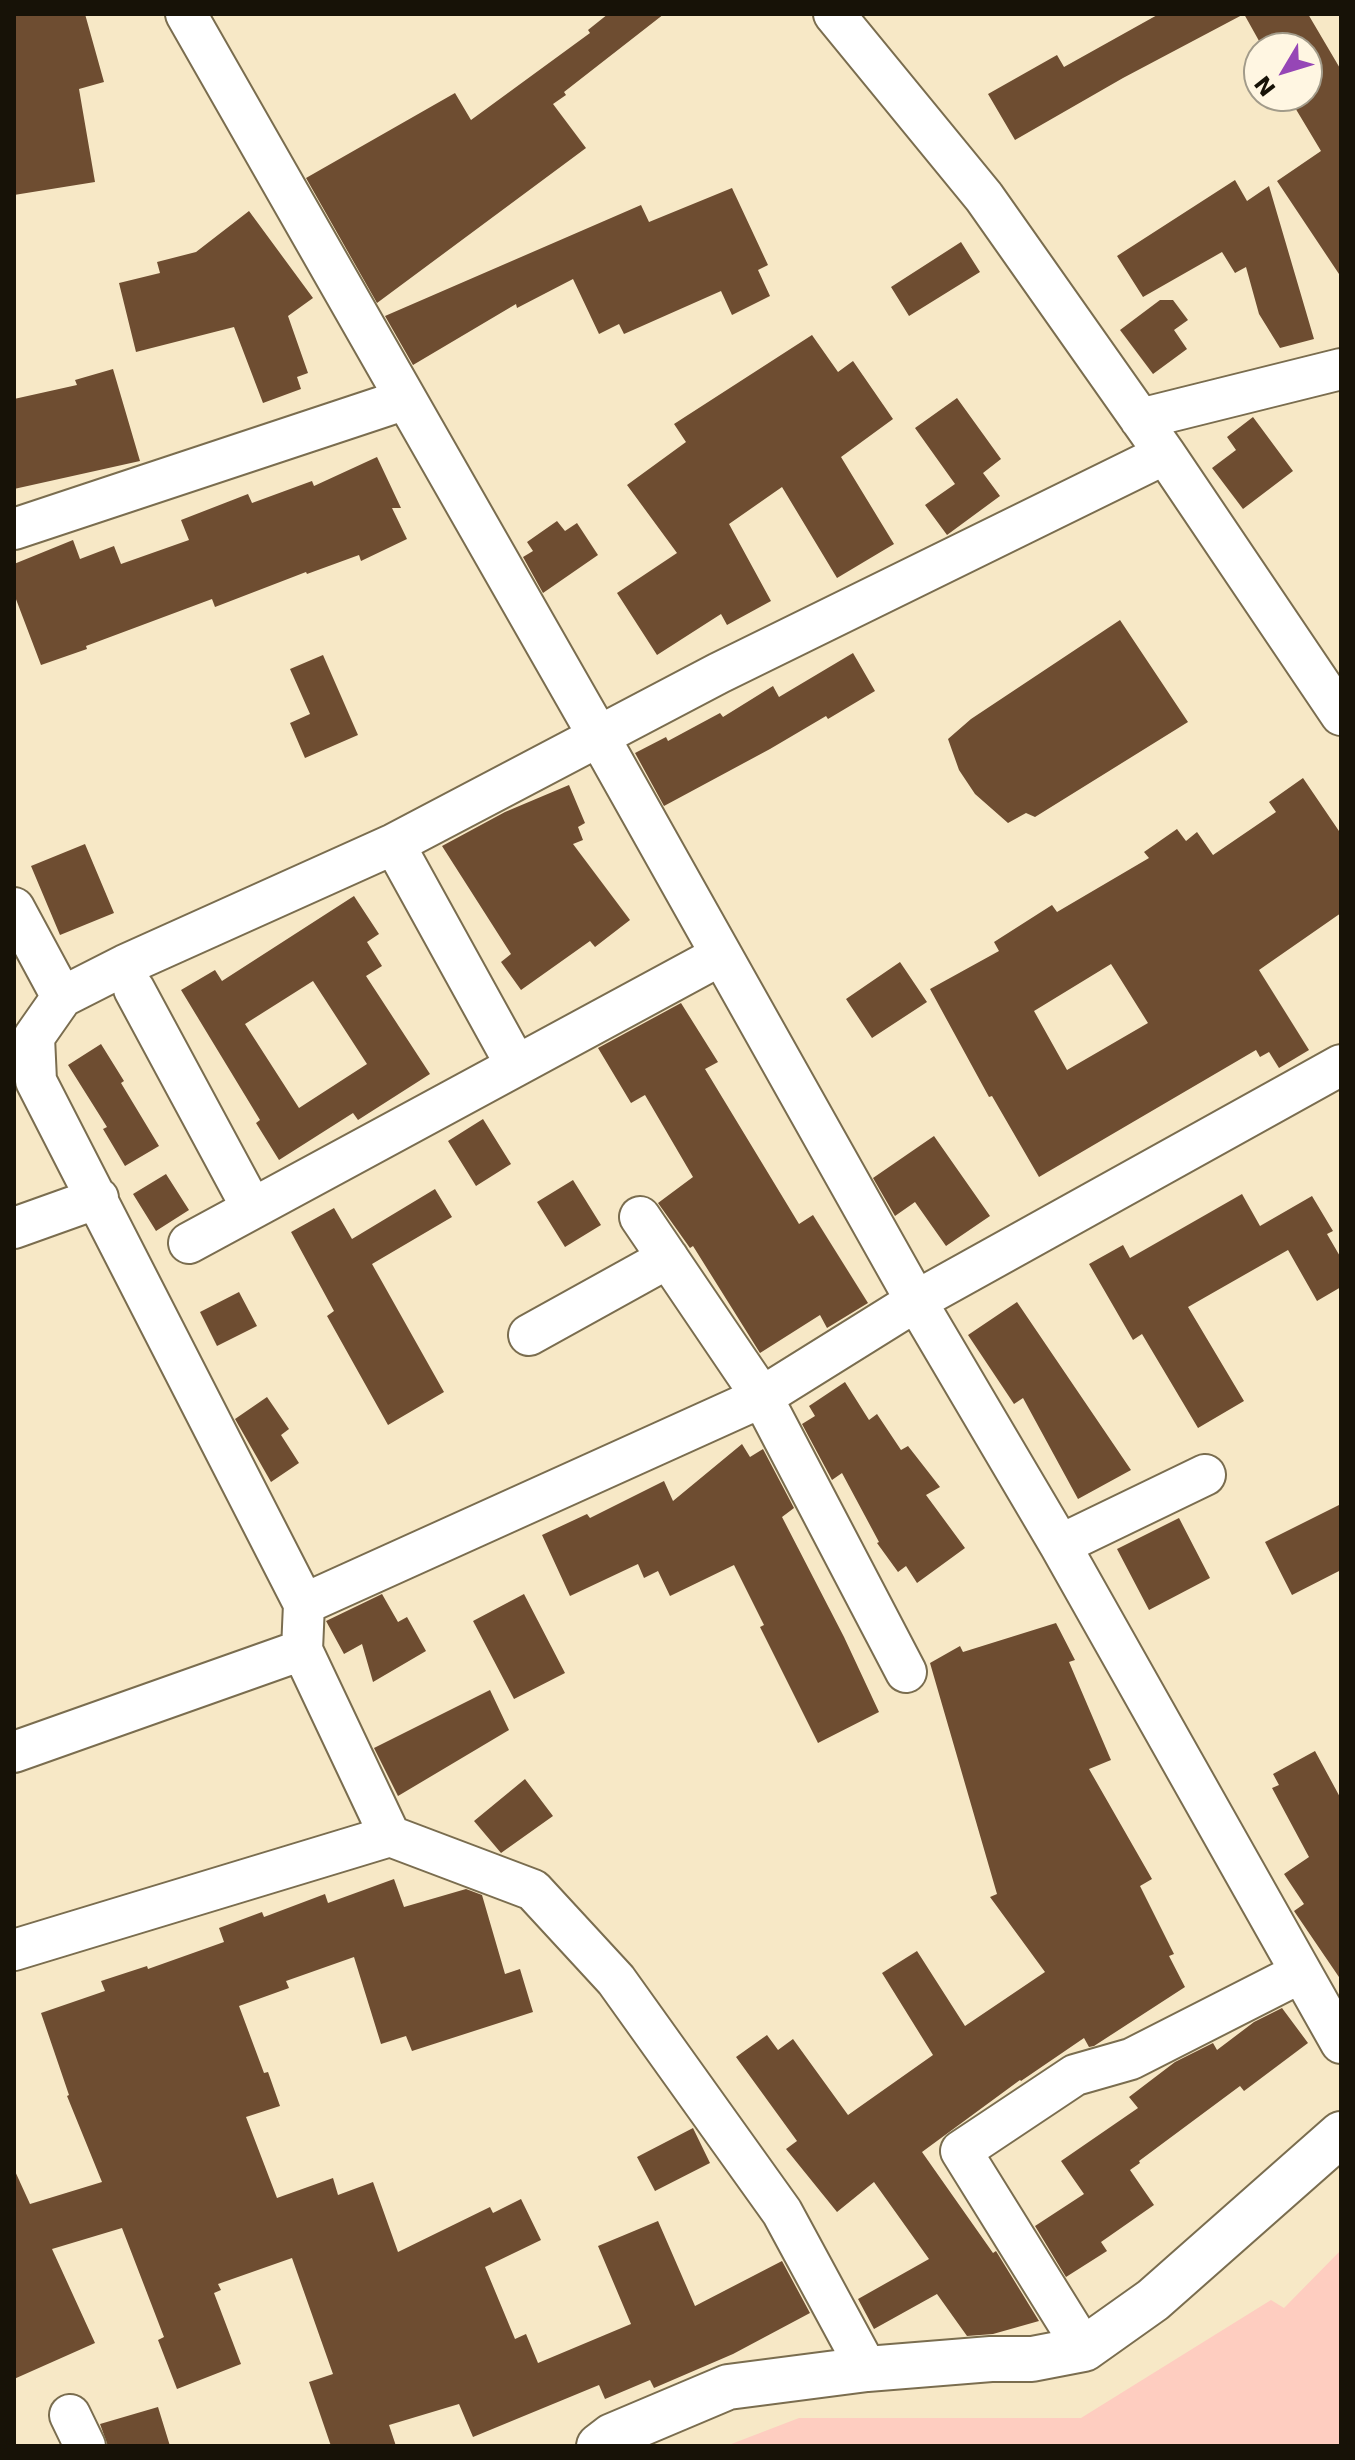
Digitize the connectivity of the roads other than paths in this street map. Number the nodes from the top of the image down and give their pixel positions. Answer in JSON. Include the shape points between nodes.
{"nodes":[{"id":1,"x":186,"y":14,"type":"edge"},
{"id":2,"x":834,"y":14,"type":"edge"},
{"id":3,"x":1341,"y":369,"type":"edge"},
{"id":4,"x":406,"y":399,"type":"junction"},
{"id":5,"x":1140,"y":419,"type":"junction"},
{"id":6,"x":1165,"y":454,"type":"junction"},
{"id":7,"x":14,"y":529,"type":"edge"},
{"id":8,"x":1341,"y":715,"type":"edge"},
{"id":9,"x":599,"y":737,"type":"junction"},
{"id":10,"x":394,"y":844,"type":"junction"},
{"id":11,"x":14,"y":908,"type":"edge"},
{"id":12,"x":721,"y":955,"type":"junction"},
{"id":13,"x":134,"y":989,"type":"dead end"},
{"id":14,"x":62,"y":997,"type":"junction"},
{"id":15,"x":516,"y":1065,"type":"junction"},
{"id":16,"x":1341,"y":1065,"type":"edge"},
{"id":17,"x":98,"y":1198,"type":"junction"},
{"id":18,"x":252,"y":1208,"type":"junction"},
{"id":19,"x":640,"y":1217,"type":"dead end"},
{"id":20,"x":14,"y":1228,"type":"edge"},
{"id":21,"x":189,"y":1243,"type":"dead end"},
{"id":22,"x":668,"y":1258,"type":"junction"},
{"id":23,"x":916,"y":1301,"type":"junction"},
{"id":24,"x":529,"y":1335,"type":"dead end"},
{"id":25,"x":762,"y":1397,"type":"junction"},
{"id":26,"x":1205,"y":1475,"type":"dead end"},
{"id":27,"x":1060,"y":1545,"type":"junction"},
{"id":28,"x":304,"y":1604,"type":"junction"},
{"id":29,"x":302,"y":1650,"type":"junction"},
{"id":30,"x":906,"y":1672,"type":"dead end"},
{"id":31,"x":14,"y":1752,"type":"edge"},
{"id":32,"x":390,"y":1836,"type":"junction"},
{"id":33,"x":14,"y":1950,"type":"edge"},
{"id":34,"x":1300,"y":1973,"type":"junction"},
{"id":35,"x":1341,"y":2043,"type":"edge"},
{"id":36,"x":1341,"y":2134,"type":"edge"},
{"id":37,"x":1084,"y":2349,"type":"junction"},
{"id":38,"x":867,"y":2369,"type":"junction"},
{"id":39,"x":599,"y":2446,"type":"edge"}],
"edges":[{"from":1,"to":4,"type":"street"},
{"from":2,"to":5,"type":"street","via":[[984,197]]},
{"from":3,"to":5,"type":"street"},
{"from":4,"to":7,"type":"street"},
{"from":4,"to":9,"type":"street"},
{"from":5,"to":6,"type":"street"},
{"from":6,"to":8,"type":"street"},
{"from":6,"to":9,"type":"street"},
{"from":9,"to":10,"type":"street"},
{"from":9,"to":12,"type":"street"},
{"from":10,"to":14,"type":"street"},
{"from":10,"to":15,"type":"street"},
{"from":11,"to":14,"type":"street"},
{"from":12,"to":15,"type":"street"},
{"from":12,"to":23,"type":"street"},
{"from":13,"to":18,"type":"street"},
{"from":14,"to":17,"type":"street","via":[[34,1037],[36,1081]]},
{"from":15,"to":18,"type":"street"},
{"from":16,"to":23,"type":"street"},
{"from":17,"to":20,"type":"street"},
{"from":17,"to":28,"type":"street"},
{"from":18,"to":21,"type":"street"},
{"from":19,"to":22,"type":"street"},
{"from":22,"to":24,"type":"street"},
{"from":22,"to":25,"type":"street"},
{"from":23,"to":25,"type":"street"},
{"from":23,"to":27,"type":"street"},
{"from":25,"to":28,"type":"street"},
{"from":25,"to":30,"type":"street"},
{"from":26,"to":27,"type":"street"},
{"from":27,"to":34,"type":"street"},
{"from":28,"to":29,"type":"street"},
{"from":29,"to":31,"type":"street"},
{"from":29,"to":32,"type":"street"},
{"from":32,"to":33,"type":"street"},
{"from":32,"to":38,"type":"street","via":[[533,1890],[616,1980],[782,2212]]},
{"from":34,"to":35,"type":"street"},
{"from":34,"to":37,"type":"street","via":[[1131,2059],[1075,2075],[961,2151]]},
{"from":36,"to":37,"type":"street","via":[[1153,2300]]},
{"from":37,"to":38,"type":"street","via":[[1032,2359]]},
{"from":38,"to":39,"type":"street","via":[[728,2387]]}]}
